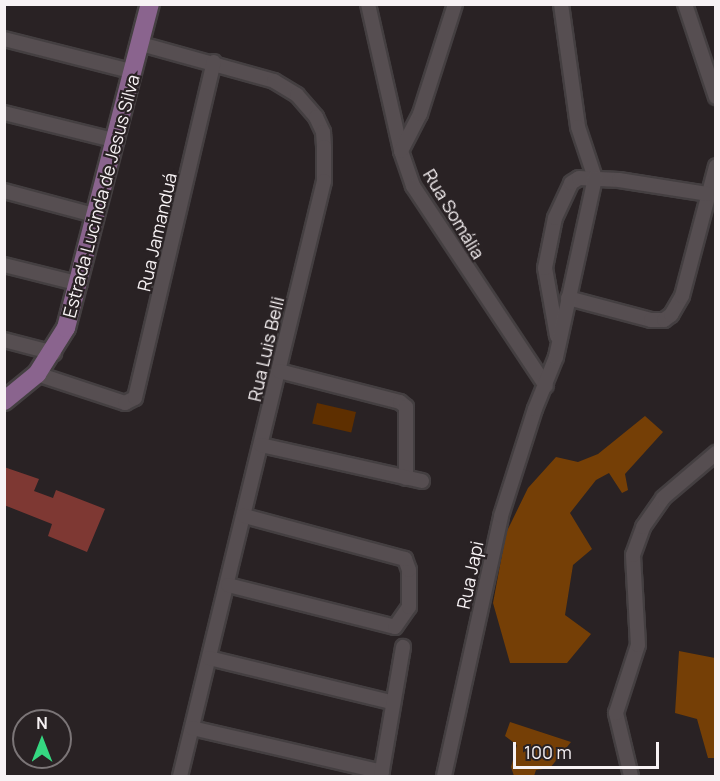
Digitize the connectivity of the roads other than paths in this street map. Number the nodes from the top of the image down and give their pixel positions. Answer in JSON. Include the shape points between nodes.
{"nodes":[{"id":1,"x":150,"y":4,"type":"edge"},
{"id":2,"x":368,"y":4,"type":"edge"},
{"id":3,"x":455,"y":4,"type":"edge"},
{"id":4,"x":561,"y":4,"type":"edge"},
{"id":5,"x":685,"y":4,"type":"edge"},
{"id":6,"x":4,"y":39,"type":"edge"},
{"id":7,"x":141,"y":44,"type":"junction"},
{"id":8,"x":214,"y":62,"type":"junction"},
{"id":9,"x":134,"y":72,"type":"junction"},
{"id":10,"x":716,"y":97,"type":"edge"},
{"id":11,"x":4,"y":113,"type":"edge"},
{"id":12,"x":117,"y":141,"type":"junction"},
{"id":13,"x":401,"y":151,"type":"junction"},
{"id":14,"x":716,"y":166,"type":"edge"},
{"id":15,"x":595,"y":178,"type":"junction"},
{"id":16,"x":4,"y":191,"type":"edge"},
{"id":17,"x":707,"y":194,"type":"junction"},
{"id":18,"x":98,"y":216,"type":"junction"},
{"id":19,"x":4,"y":265,"type":"edge"},
{"id":20,"x":80,"y":284,"type":"junction"},
{"id":21,"x":568,"y":298,"type":"junction"},
{"id":22,"x":4,"y":340,"type":"edge"},
{"id":23,"x":558,"y":342,"type":"junction"},
{"id":24,"x":54,"y":353,"type":"junction"},
{"id":25,"x":279,"y":371,"type":"junction"},
{"id":26,"x":37,"y":374,"type":"junction"},
{"id":27,"x":546,"y":386,"type":"junction"},
{"id":28,"x":4,"y":401,"type":"edge"},
{"id":29,"x":261,"y":445,"type":"junction"},
{"id":30,"x":716,"y":453,"type":"edge"},
{"id":31,"x":406,"y":478,"type":"junction"},
{"id":32,"x":422,"y":481,"type":"dead end"},
{"id":33,"x":244,"y":516,"type":"junction"},
{"id":34,"x":228,"y":585,"type":"junction"},
{"id":35,"x":403,"y":647,"type":"dead end"},
{"id":36,"x":209,"y":658,"type":"junction"},
{"id":37,"x":391,"y":702,"type":"junction"},
{"id":38,"x":192,"y":728,"type":"junction"},
{"id":39,"x":382,"y":774,"type":"edge"},
{"id":40,"x":180,"y":777,"type":"edge"},
{"id":41,"x":444,"y":777,"type":"edge"},
{"id":42,"x":631,"y":777,"type":"edge"}],
"edges":[{"from":1,"to":7,"type":"main road","name":"Estrada Lucinda de Jesus Silva"},
{"from":2,"to":13,"type":"street","name":"Rua Somália"},
{"from":3,"to":13,"type":"street","via":[[420,114]]},
{"from":4,"to":15,"type":"street","via":[[578,127]]},
{"from":5,"to":10,"type":"street"},
{"from":6,"to":9,"type":"street"},
{"from":7,"to":8,"type":"street","name":"Rua Luis Belli"},
{"from":7,"to":9,"type":"main road","name":"Estrada Lucinda de Jesus Silva"},
{"from":8,"to":25,"type":"street","name":"Rua Luis Belli","via":[[274,81],[297,95],[323,132],[324,181]]},
{"from":8,"to":26,"type":"street","name":"Rua Jamanduá","via":[[135,398],[125,403]]},
{"from":9,"to":12,"type":"main road","name":"Estrada Lucinda de Jesus Silva"},
{"from":11,"to":12,"type":"street"},
{"from":12,"to":18,"type":"main road","name":"Estrada Lucinda de Jesus Silva"},
{"from":13,"to":27,"type":"street","name":"Rua Somália","via":[[413,186],[429,213]]},
{"from":14,"to":17,"type":"street"},
{"from":15,"to":17,"type":"street"},
{"from":15,"to":21,"type":"street","name":"Rua Japi"},
{"from":15,"to":23,"type":"street","via":[[579,178],[571,183],[549,240],[547,288]]},
{"from":16,"to":18,"type":"street"},
{"from":17,"to":21,"type":"street","via":[[682,296],[663,320]]},
{"from":18,"to":20,"type":"main road","name":"Estrada Lucinda de Jesus Silva"},
{"from":19,"to":20,"type":"street"},
{"from":20,"to":24,"type":"main road","name":"Estrada Lucinda de Jesus Silva"},
{"from":21,"to":23,"type":"street","name":"Rua Japi"},
{"from":22,"to":24,"type":"street"},
{"from":23,"to":27,"type":"street","name":"Rua Japi"},
{"from":24,"to":26,"type":"main road","name":"Estrada Lucinda de Jesus Silva"},
{"from":25,"to":29,"type":"street","name":"Rua Luis Belli"},
{"from":25,"to":31,"type":"street","via":[[399,402],[408,411]]},
{"from":26,"to":28,"type":"main road","name":"Estrada Lucinda de Jesus Silva"},
{"from":27,"to":41,"type":"street","name":"Rua Japi","via":[[501,516]]},
{"from":29,"to":31,"type":"street"},
{"from":29,"to":33,"type":"street","name":"Rua Luis Belli"},
{"from":30,"to":42,"type":"street","via":[[663,498],[643,526],[633,555],[638,645],[616,713]]},
{"from":31,"to":32,"type":"street"},
{"from":33,"to":34,"type":"street","name":"Rua Luis Belli"},
{"from":33,"to":34,"type":"street","via":[[398,555],[408,564],[409,607],[395,627]]},
{"from":34,"to":36,"type":"street","name":"Rua Luis Belli"},
{"from":35,"to":37,"type":"street"},
{"from":36,"to":37,"type":"street"},
{"from":36,"to":38,"type":"street","name":"Rua Luis Belli"},
{"from":37,"to":39,"type":"street"},
{"from":38,"to":39,"type":"street"},
{"from":38,"to":40,"type":"street","name":"Rua Luis Belli"}]}
